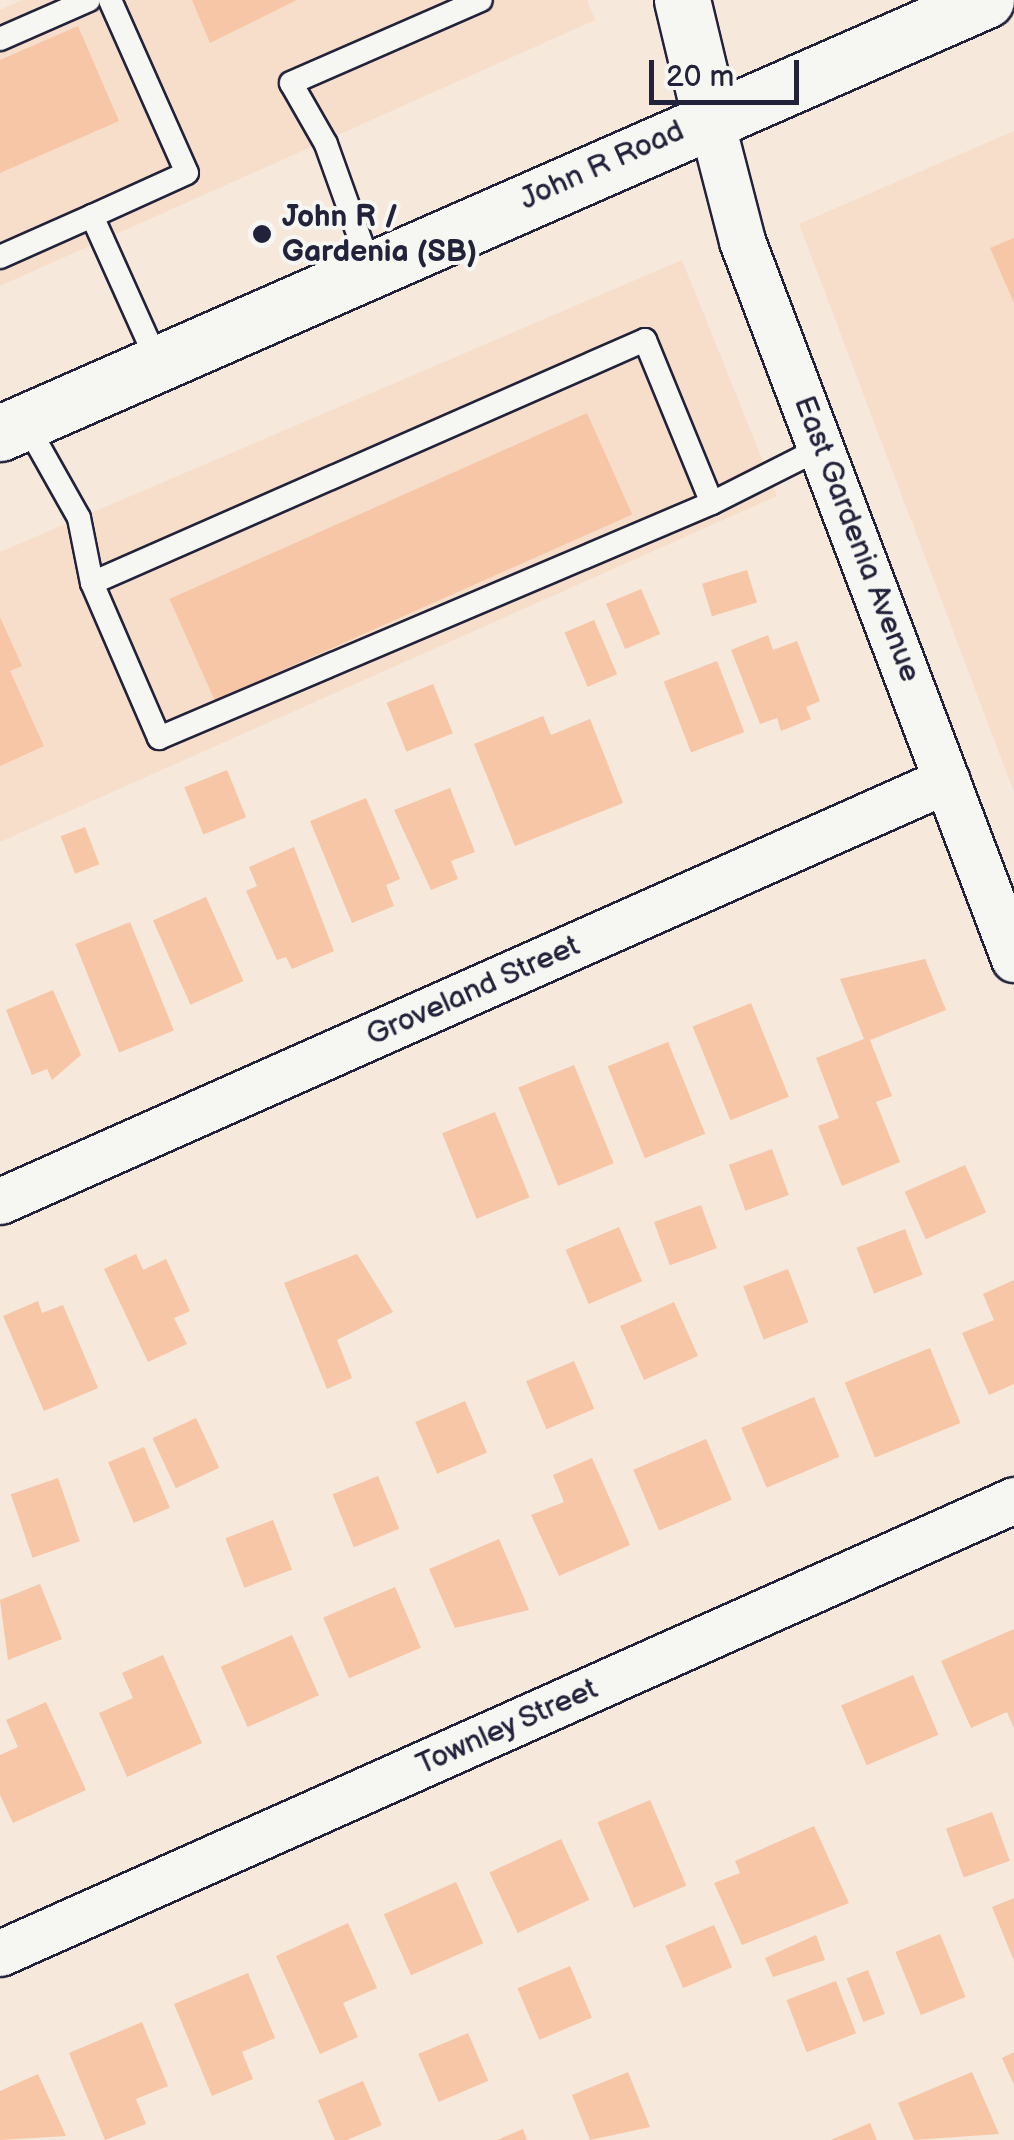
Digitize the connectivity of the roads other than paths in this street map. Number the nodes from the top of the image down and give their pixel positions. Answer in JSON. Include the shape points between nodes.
{"nodes":[{"id":1,"x":89,"y":0,"type":"edge"},
{"id":2,"x":110,"y":0,"type":"edge"},
{"id":3,"x":481,"y":0,"type":"edge"},
{"id":4,"x":682,"y":0,"type":"edge"},
{"id":5,"x":986,"y":0,"type":"edge"},
{"id":6,"x":0,"y":40,"type":"edge"},
{"id":7,"x":710,"y":117,"type":"junction"},
{"id":8,"x":92,"y":216,"type":"junction"},
{"id":9,"x":0,"y":257,"type":"edge"},
{"id":10,"x":370,"y":268,"type":"junction"},
{"id":11,"x":158,"y":363,"type":"junction"},
{"id":12,"x":12,"y":428,"type":"edge"},
{"id":13,"x":823,"y":447,"type":"junction"},
{"id":14,"x":712,"y":503,"type":"junction"},
{"id":15,"x":92,"y":583,"type":"junction"},
{"id":16,"x":947,"y":780,"type":"junction"},
{"id":17,"x":1014,"y":958,"type":"edge"},
{"id":18,"x":0,"y":1201,"type":"edge"},
{"id":19,"x":1014,"y":1500,"type":"edge"},
{"id":20,"x":0,"y":1953,"type":"edge"}],
"edges":[{"from":1,"to":6,"type":"lane"},
{"from":2,"to":8,"type":"lane","via":[[187,173]]},
{"from":3,"to":10,"type":"lane","via":[[291,83],[326,144]]},
{"from":4,"to":7,"type":"main road"},
{"from":5,"to":7,"type":"main road","name":"John R Road"},
{"from":7,"to":10,"type":"main road","name":"John R Road"},
{"from":7,"to":13,"type":"street","name":"East Gardenia Avenue","via":[[742,241]]},
{"from":8,"to":9,"type":"lane"},
{"from":8,"to":11,"type":"lane"},
{"from":10,"to":11,"type":"main road","name":"John R Road"},
{"from":11,"to":12,"type":"main road","name":"John R Road"},
{"from":12,"to":15,"type":"lane","via":[[79,518]]},
{"from":13,"to":14,"type":"lane"},
{"from":13,"to":16,"type":"street","name":"East Gardenia Avenue"},
{"from":14,"to":15,"type":"lane","via":[[158,738]]},
{"from":14,"to":15,"type":"lane","via":[[645,340]]},
{"from":16,"to":17,"type":"street","name":"East Gardenia Avenue"},
{"from":16,"to":18,"type":"street","name":"Groveland Street"},
{"from":19,"to":20,"type":"street","name":"Townley Street"}]}
